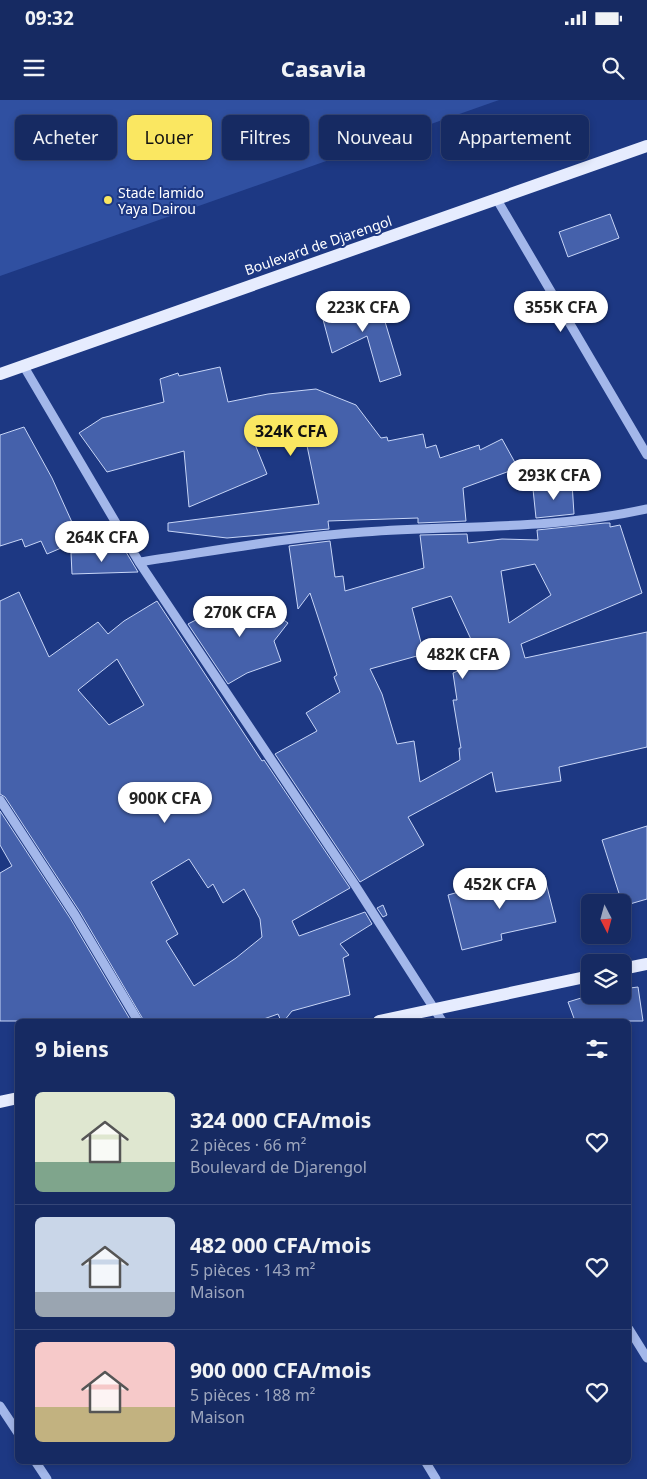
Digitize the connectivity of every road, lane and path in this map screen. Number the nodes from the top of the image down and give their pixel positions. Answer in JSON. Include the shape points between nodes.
{"nodes":[{"id":1,"x":647,"y":146,"type":"edge"},
{"id":2,"x":496,"y":198,"type":"junction"},
{"id":3,"x":23,"y":365,"type":"junction"},
{"id":4,"x":0,"y":374,"type":"edge"},
{"id":5,"x":647,"y":455,"type":"edge"},
{"id":6,"x":647,"y":509,"type":"edge"},
{"id":7,"x":139,"y":562,"type":"junction"},
{"id":8,"x":0,"y":800,"type":"edge"},
{"id":9,"x":647,"y":964,"type":"edge"},
{"id":10,"x":631,"y":968,"type":"edge"},
{"id":11,"x":581,"y":978,"type":"edge"},
{"id":12,"x":435,"y":1010,"type":"junction"},
{"id":13,"x":137,"y":1019,"type":"edge"},
{"id":14,"x":389,"y":1019,"type":"edge"},
{"id":15,"x":441,"y":1019,"type":"edge"},
{"id":16,"x":15,"y":1099,"type":"edge"},
{"id":17,"x":0,"y":1102,"type":"edge"},
{"id":18,"x":631,"y":1332,"type":"edge"},
{"id":19,"x":647,"y":1358,"type":"edge"},
{"id":20,"x":0,"y":1406,"type":"edge"},
{"id":21,"x":15,"y":1428,"type":"edge"},
{"id":22,"x":37,"y":1464,"type":"edge"},
{"id":23,"x":427,"y":1464,"type":"edge"},
{"id":24,"x":47,"y":1479,"type":"edge"},
{"id":25,"x":436,"y":1479,"type":"edge"}],
"edges":[{"from":1,"to":2,"type":"main road","name":"Boulevard de Djarengol"},
{"from":2,"to":3,"type":"main road","name":"Boulevard de Djarengol"},
{"from":2,"to":5,"type":"street"},
{"from":3,"to":4,"type":"main road","name":"Boulevard de Djarengol"},
{"from":3,"to":7,"type":"street"},
{"from":6,"to":7,"type":"street","via":[[548,525],[322,536]]},
{"from":7,"to":12,"type":"street"},
{"from":8,"to":13,"type":"street","via":[[75,915]]},
{"from":9,"to":10,"type":"main road"},
{"from":11,"to":12,"type":"main road"},
{"from":12,"to":14,"type":"main road"},
{"from":12,"to":15,"type":"street"},
{"from":16,"to":17,"type":"main road"},
{"from":18,"to":19,"type":"street"},
{"from":20,"to":21,"type":"street"},
{"from":22,"to":24,"type":"street"},
{"from":23,"to":25,"type":"street"}]}
